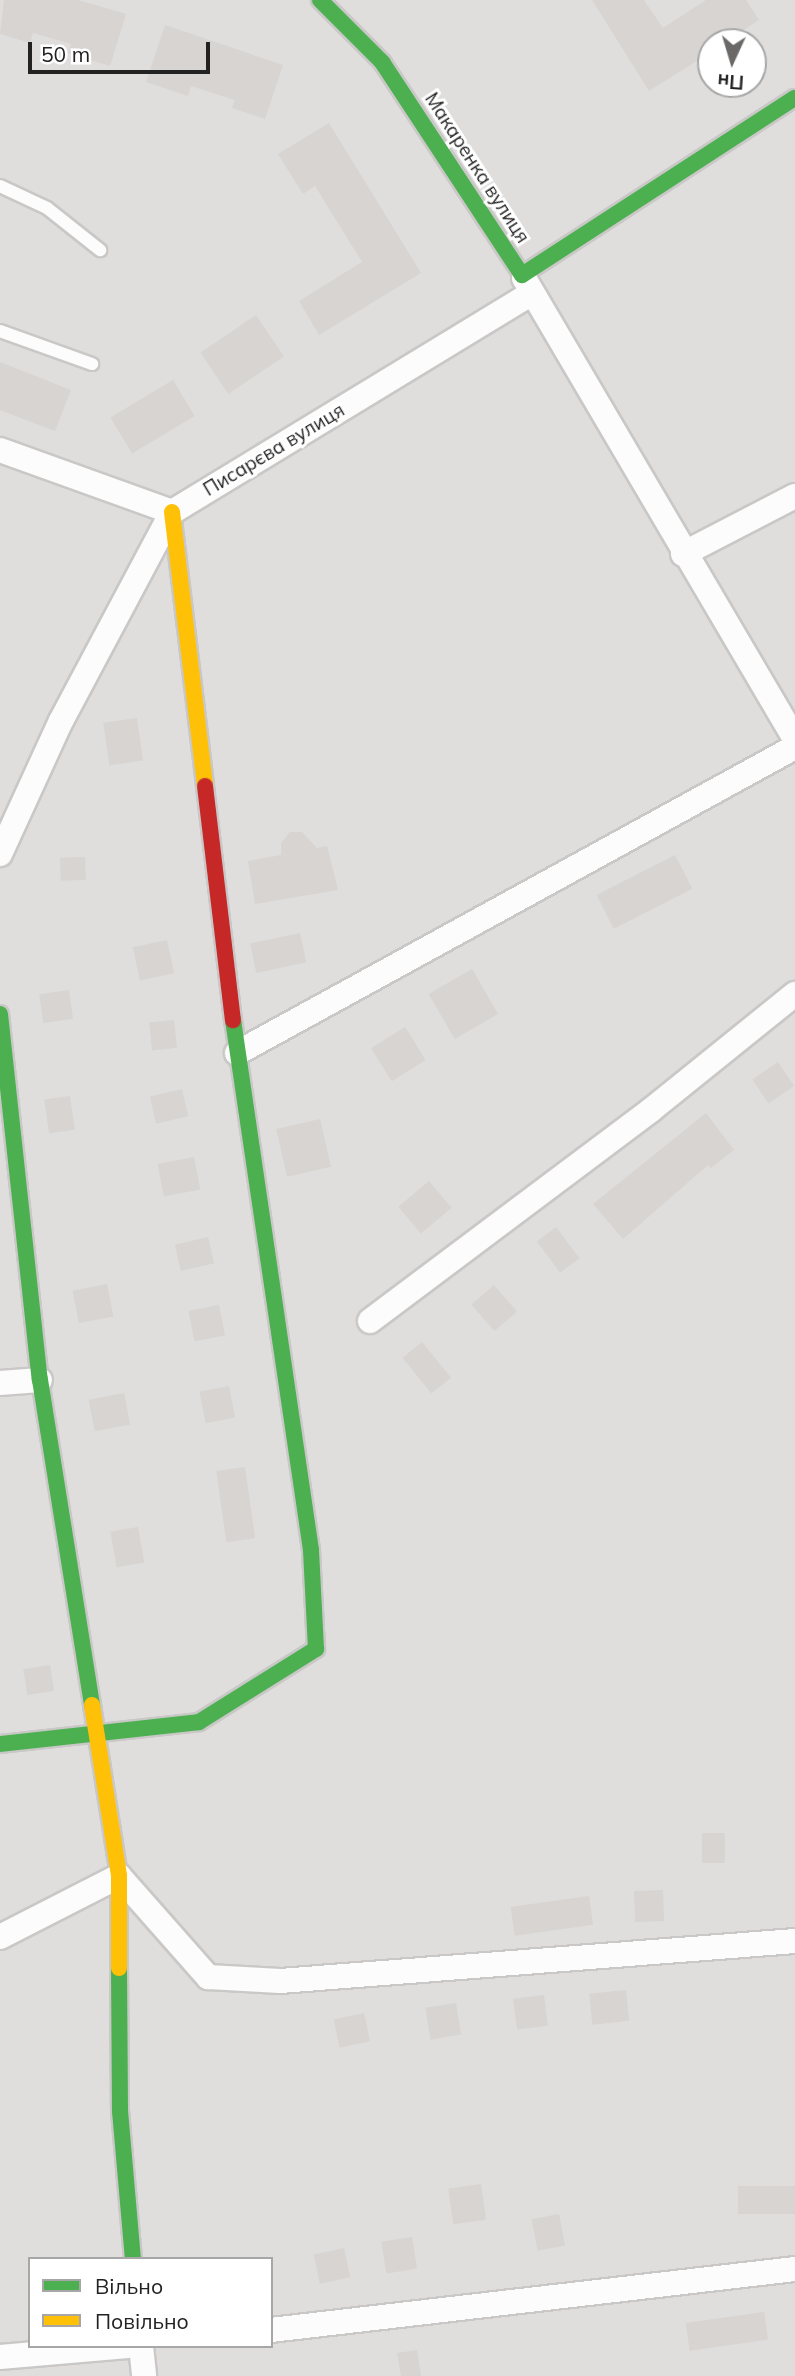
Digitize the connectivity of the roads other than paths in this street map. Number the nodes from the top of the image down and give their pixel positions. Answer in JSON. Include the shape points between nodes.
{"nodes":[{"id":1,"x":324,"y":1,"type":"edge"},
{"id":2,"x":795,"y":98,"type":"edge"},
{"id":3,"x":0,"y":186,"type":"edge"},
{"id":4,"x":100,"y":250,"type":"dead end"},
{"id":5,"x":527,"y":284,"type":"junction"},
{"id":6,"x":0,"y":331,"type":"edge"},
{"id":7,"x":92,"y":365,"type":"dead end"},
{"id":8,"x":0,"y":450,"type":"edge"},
{"id":9,"x":795,"y":496,"type":"edge"},
{"id":10,"x":172,"y":512,"type":"junction"},
{"id":11,"x":683,"y":554,"type":"junction"},
{"id":12,"x":795,"y":740,"type":"edge"},
{"id":13,"x":795,"y":747,"type":"edge"},
{"id":14,"x":0,"y":854,"type":"edge"},
{"id":15,"x":795,"y":994,"type":"edge"},
{"id":16,"x":0,"y":1014,"type":"edge"},
{"id":17,"x":237,"y":1053,"type":"junction"},
{"id":18,"x":2,"y":1062,"type":"edge"},
{"id":19,"x":370,"y":1321,"type":"dead end"},
{"id":20,"x":40,"y":1380,"type":"junction"},
{"id":21,"x":0,"y":1383,"type":"edge"},
{"id":22,"x":93,"y":1736,"type":"junction"},
{"id":23,"x":0,"y":1744,"type":"edge"},
{"id":24,"x":119,"y":1876,"type":"junction"},
{"id":25,"x":0,"y":1937,"type":"edge"},
{"id":26,"x":795,"y":1941,"type":"edge"},
{"id":27,"x":133,"y":2257,"type":"edge"},
{"id":28,"x":795,"y":2269,"type":"edge"},
{"id":29,"x":273,"y":2330,"type":"edge"},
{"id":30,"x":105,"y":2348,"type":"edge"},
{"id":31,"x":141,"y":2348,"type":"edge"},
{"id":32,"x":0,"y":2357,"type":"edge"},
{"id":33,"x":144,"y":2376,"type":"edge"}],
"edges":[{"from":1,"to":5,"type":"street","name":"Макаренка вулиця","via":[[382,62]]},
{"from":2,"to":5,"type":"street","name":"Макаренка вулиця"},
{"from":3,"to":4,"type":"lane","via":[[47,208]]},
{"from":5,"to":10,"type":"street","name":"Писарєва вулиця"},
{"from":5,"to":11,"type":"street"},
{"from":6,"to":7,"type":"lane"},
{"from":8,"to":10,"type":"street"},
{"from":9,"to":11,"type":"street"},
{"from":10,"to":14,"type":"street","via":[[61,721]]},
{"from":10,"to":17,"type":"street"},
{"from":11,"to":12,"type":"street"},
{"from":13,"to":17,"type":"street"},
{"from":15,"to":19,"type":"street","via":[[651,1110]]},
{"from":16,"to":18,"type":"street"},
{"from":17,"to":22,"type":"street","via":[[311,1550],[316,1648],[199,1723]]},
{"from":18,"to":20,"type":"street"},
{"from":20,"to":21,"type":"street"},
{"from":20,"to":22,"type":"street"},
{"from":22,"to":23,"type":"street"},
{"from":22,"to":24,"type":"street"},
{"from":24,"to":25,"type":"street"},
{"from":24,"to":26,"type":"street","via":[[208,1977],[279,1981]]},
{"from":24,"to":27,"type":"street","via":[[120,2111]]},
{"from":28,"to":29,"type":"street"},
{"from":30,"to":32,"type":"street"},
{"from":31,"to":33,"type":"street"}]}
